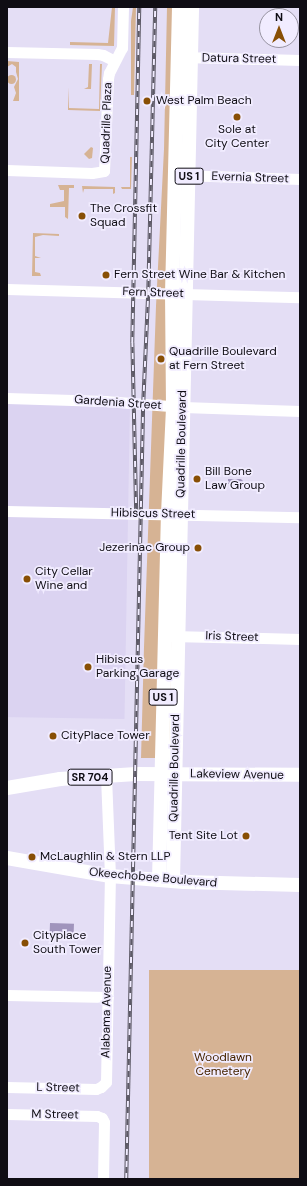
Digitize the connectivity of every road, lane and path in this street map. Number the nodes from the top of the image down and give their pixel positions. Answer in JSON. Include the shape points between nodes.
{"nodes":[{"id":1,"x":123,"y":7,"type":"edge"},
{"id":2,"x":179,"y":7,"type":"edge"},
{"id":3,"x":192,"y":7,"type":"edge"},
{"id":4,"x":7,"y":52,"type":"edge"},
{"id":5,"x":184,"y":57,"type":"junction"},
{"id":6,"x":300,"y":60,"type":"edge"},
{"id":7,"x":115,"y":61,"type":"junction"},
{"id":8,"x":7,"y":170,"type":"edge"},
{"id":9,"x":182,"y":176,"type":"junction"},
{"id":10,"x":300,"y":179,"type":"edge"},
{"id":11,"x":7,"y":289,"type":"edge"},
{"id":12,"x":179,"y":294,"type":"junction"},
{"id":13,"x":300,"y":297,"type":"edge"},
{"id":14,"x":7,"y":398,"type":"edge"},
{"id":15,"x":178,"y":407,"type":"junction"},
{"id":16,"x":300,"y":411,"type":"edge"},
{"id":17,"x":7,"y":511,"type":"edge"},
{"id":18,"x":174,"y":514,"type":"junction"},
{"id":19,"x":300,"y":517,"type":"edge"},
{"id":20,"x":171,"y":636,"type":"junction"},
{"id":21,"x":300,"y":639,"type":"edge"},
{"id":22,"x":168,"y":774,"type":"junction"},
{"id":23,"x":106,"y":775,"type":"junction"},
{"id":24,"x":300,"y":775,"type":"edge"},
{"id":25,"x":7,"y":788,"type":"edge"},
{"id":26,"x":7,"y":858,"type":"edge"},
{"id":27,"x":110,"y":876,"type":"junction"},
{"id":28,"x":166,"y":881,"type":"junction"},
{"id":29,"x":300,"y":885,"type":"edge"},
{"id":30,"x":7,"y":995,"type":"edge"},
{"id":31,"x":108,"y":997,"type":"junction"},
{"id":32,"x":106,"y":1082,"type":"joint"},
{"id":33,"x":7,"y":1087,"type":"edge"},
{"id":34,"x":7,"y":1114,"type":"edge"},
{"id":35,"x":103,"y":1179,"type":"edge"}],
"edges":[{"from":1,"to":7,"type":"street","name":"Quadrille Plaza","via":[[122,48]]},
{"from":2,"to":5,"type":"main road","name":"Quadrille Boulevard","number":"US 1"},
{"from":3,"to":5,"type":"main road","name":"Quadrille Boulevard","number":"US 1"},
{"from":4,"to":7,"type":"street","via":[[97,54]]},
{"from":5,"to":6,"type":"street","name":"Datura Street"},
{"from":5,"to":9,"type":"main road","name":"Quadrille Boulevard","number":"US 1"},
{"from":7,"to":8,"type":"street","name":"Quadrille Plaza","via":[[108,79],[104,170],[92,173]]},
{"from":9,"to":10,"type":"street","name":"Evernia Street"},
{"from":9,"to":12,"type":"main road","name":"Quadrille Boulevard","number":"US 1"},
{"from":11,"to":12,"type":"street","name":"Fern Street"},
{"from":12,"to":13,"type":"street","name":"Fern Street"},
{"from":12,"to":15,"type":"main road","name":"Quadrille Boulevard","number":"US 1"},
{"from":14,"to":15,"type":"street","name":"Gardenia Street","via":[[119,401]]},
{"from":15,"to":16,"type":"street","name":"Gardenia Street"},
{"from":15,"to":18,"type":"main road","name":"Quadrille Boulevard","number":"US 1"},
{"from":17,"to":18,"type":"street","name":"Hibiscus Street"},
{"from":18,"to":19,"type":"street","name":"Hibiscus Street"},
{"from":18,"to":20,"type":"main road","name":"Quadrille Boulevard","number":"US 1"},
{"from":20,"to":21,"type":"street","name":"Iris Street"},
{"from":20,"to":22,"type":"main road","name":"Quadrille Boulevard","number":"US 1"},
{"from":22,"to":23,"type":"main road","number":"SR 704"},
{"from":22,"to":24,"type":"main road","name":"Lakeview Avenue"},
{"from":22,"to":28,"type":"main road","name":"Quadrille Boulevard"},
{"from":23,"to":25,"type":"main road","number":"SR 704","via":[[60,779]]},
{"from":23,"to":27,"type":"street","name":"Alabama Avenue"},
{"from":26,"to":27,"type":"main road","name":"Okeechobee Boulevard"},
{"from":27,"to":28,"type":"main road","name":"Okeechobee Boulevard"},
{"from":27,"to":31,"type":"street","name":"Alabama Avenue"},
{"from":28,"to":29,"type":"main road","name":"Okeechobee Boulevard"},
{"from":30,"to":31,"type":"street"},
{"from":31,"to":32,"type":"street","name":"Alabama Avenue"},
{"from":32,"to":33,"type":"street","name":"L Street","via":[[96,1089]]},
{"from":34,"to":35,"type":"street","name":"M Street","via":[[102,1118]]}]}
